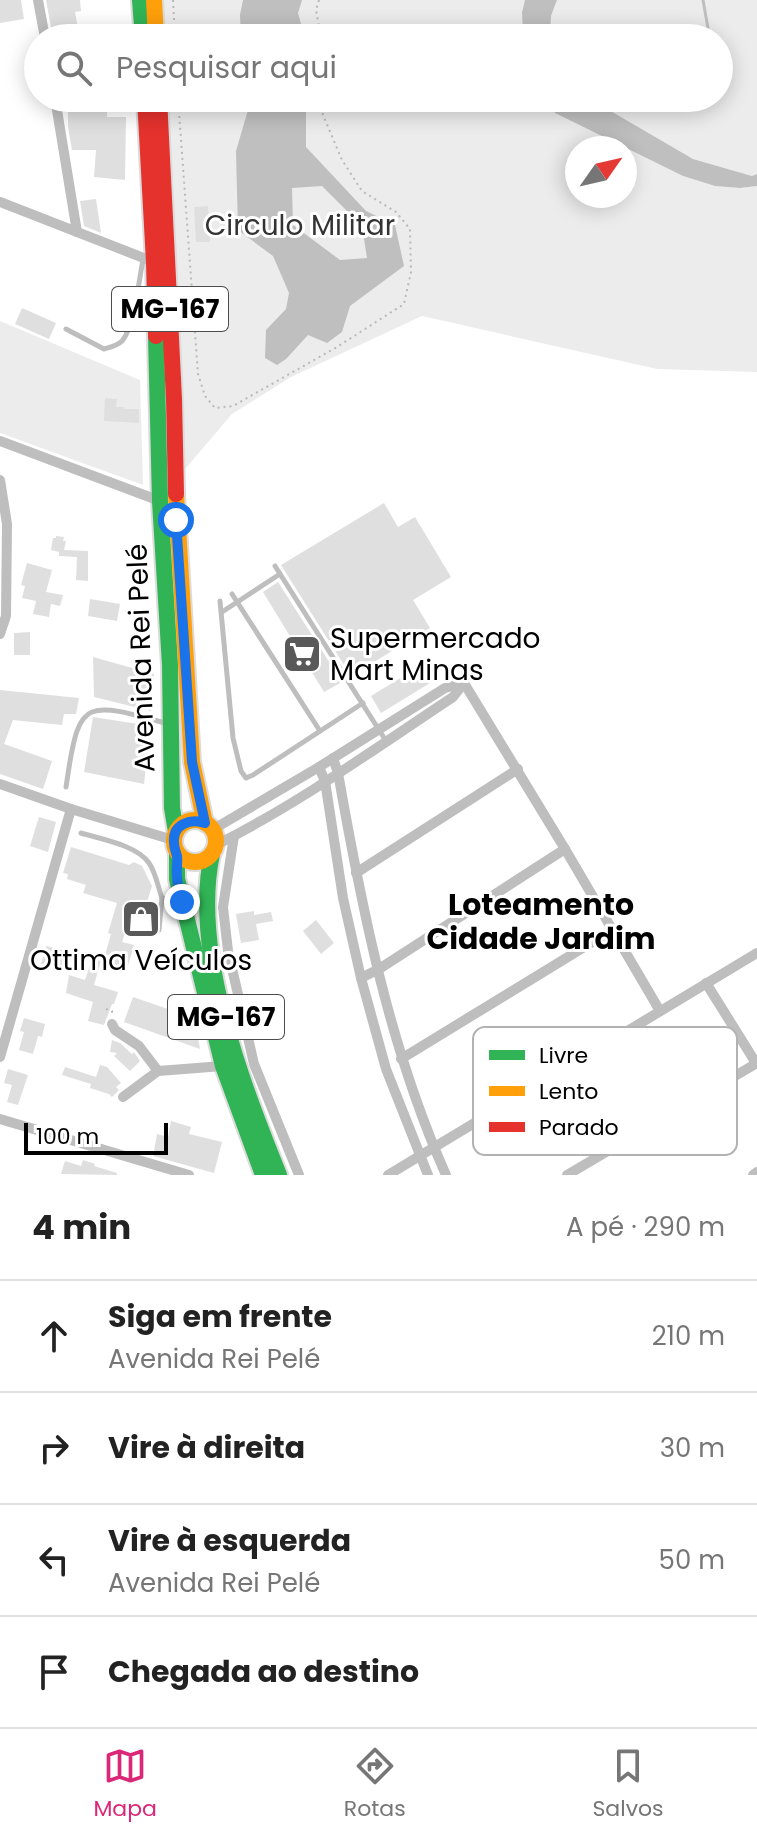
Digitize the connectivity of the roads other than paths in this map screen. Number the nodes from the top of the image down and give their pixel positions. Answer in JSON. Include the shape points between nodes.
{"nodes":[{"id":1,"x":38,"y":0,"type":"edge"},
{"id":2,"x":140,"y":0,"type":"edge"},
{"id":3,"x":154,"y":0,"type":"edge"},
{"id":4,"x":42,"y":24,"type":"edge"},
{"id":5,"x":142,"y":24,"type":"edge"},
{"id":6,"x":155,"y":24,"type":"edge"},
{"id":7,"x":57,"y":112,"type":"edge"},
{"id":8,"x":146,"y":112,"type":"edge"},
{"id":9,"x":160,"y":112,"type":"edge"},
{"id":10,"x":0,"y":202,"type":"edge"},
{"id":11,"x":77,"y":232,"type":"junction"},
{"id":12,"x":149,"y":260,"type":"junction"},
{"id":13,"x":66,"y":329,"type":"dead end"},
{"id":14,"x":0,"y":441,"type":"edge"},
{"id":15,"x":0,"y":480,"type":"edge"},
{"id":16,"x":160,"y":501,"type":"junction"},
{"id":17,"x":275,"y":566,"type":"dead end"},
{"id":18,"x":280,"y":574,"type":"junction"},
{"id":19,"x":232,"y":594,"type":"dead end"},
{"id":20,"x":220,"y":601,"type":"dead end"},
{"id":21,"x":237,"y":602,"type":"junction"},
{"id":22,"x":222,"y":612,"type":"junction"},
{"id":23,"x":0,"y":634,"type":"edge"},
{"id":24,"x":464,"y":683,"type":"junction"},
{"id":25,"x":363,"y":703,"type":"junction"},
{"id":26,"x":171,"y":724,"type":"junction"},
{"id":27,"x":378,"y":729,"type":"junction"},
{"id":28,"x":320,"y":731,"type":"junction"},
{"id":29,"x":387,"y":741,"type":"junction"},
{"id":30,"x":333,"y":758,"type":"junction"},
{"id":31,"x":319,"y":767,"type":"junction"},
{"id":32,"x":518,"y":769,"type":"junction"},
{"id":33,"x":338,"y":773,"type":"junction"},
{"id":34,"x":325,"y":781,"type":"junction"},
{"id":35,"x":0,"y":784,"type":"edge"},
{"id":36,"x":66,"y":787,"type":"dead end"},
{"id":37,"x":71,"y":809,"type":"junction"},
{"id":38,"x":81,"y":833,"type":"dead end"},
{"id":39,"x":234,"y":836,"type":"junction"},
{"id":40,"x":211,"y":838,"type":"junction"},
{"id":41,"x":175,"y":841,"type":"junction"},
{"id":42,"x":565,"y":849,"type":"junction"},
{"id":43,"x":356,"y":873,"type":"junction"},
{"id":44,"x":162,"y":898,"type":"junction"},
{"id":45,"x":182,"y":902,"type":"junction"},
{"id":46,"x":159,"y":930,"type":"dead end"},
{"id":47,"x":612,"y":930,"type":"junction"},
{"id":48,"x":756,"y":957,"type":"edge"},
{"id":49,"x":379,"y":969,"type":"junction"},
{"id":50,"x":361,"y":978,"type":"junction"},
{"id":51,"x":706,"y":983,"type":"junction"},
{"id":52,"x":660,"y":1011,"type":"junction"},
{"id":53,"x":112,"y":1024,"type":"dead end"},
{"id":54,"x":633,"y":1027,"type":"edge"},
{"id":55,"x":734,"y":1027,"type":"edge"},
{"id":56,"x":737,"y":1032,"type":"edge"},
{"id":57,"x":0,"y":1057,"type":"edge"},
{"id":58,"x":401,"y":1059,"type":"junction"},
{"id":59,"x":757,"y":1063,"type":"edge"},
{"id":60,"x":223,"y":1066,"type":"junction"},
{"id":61,"x":158,"y":1071,"type":"junction"},
{"id":62,"x":737,"y":1075,"type":"edge"},
{"id":63,"x":123,"y":1097,"type":"dead end"},
{"id":64,"x":0,"y":1119,"type":"edge"},
{"id":65,"x":473,"y":1123,"type":"edge"},
{"id":66,"x":434,"y":1146,"type":"junction"},
{"id":67,"x":419,"y":1155,"type":"junction"},
{"id":68,"x":601,"y":1155,"type":"edge"},
{"id":69,"x":189,"y":1175,"type":"edge"},
{"id":70,"x":263,"y":1175,"type":"edge"},
{"id":71,"x":279,"y":1175,"type":"edge"},
{"id":72,"x":299,"y":1175,"type":"edge"},
{"id":73,"x":388,"y":1175,"type":"edge"},
{"id":74,"x":428,"y":1175,"type":"edge"},
{"id":75,"x":446,"y":1175,"type":"edge"},
{"id":76,"x":567,"y":1175,"type":"edge"}],
"edges":[{"from":1,"to":4,"type":"street"},
{"from":2,"to":5,"type":"main road"},
{"from":3,"to":6,"type":"main road"},
{"from":7,"to":11,"type":"street"},
{"from":8,"to":12,"type":"main road","name":"Avenida Rei Pelé","number":"MG-167"},
{"from":9,"to":40,"type":"main road","name":"Avenida Rei Pelé","number":"MG-167","via":[[192,762]]},
{"from":10,"to":11,"type":"street"},
{"from":11,"to":12,"type":"street"},
{"from":12,"to":13,"type":"lane","via":[[128,331],[116,346],[104,349]]},
{"from":12,"to":16,"type":"main road","name":"Avenida Rei Pelé","number":"MG-167"},
{"from":14,"to":16,"type":"street"},
{"from":15,"to":23,"type":"street","via":[[7,524],[6,616]]},
{"from":16,"to":26,"type":"main road","name":"Avenida Rei Pelé","number":"MG-167"},
{"from":17,"to":18,"type":"lane"},
{"from":18,"to":21,"type":"lane"},
{"from":18,"to":25,"type":"lane"},
{"from":19,"to":21,"type":"lane"},
{"from":20,"to":22,"type":"lane"},
{"from":21,"to":22,"type":"lane"},
{"from":21,"to":28,"type":"lane"},
{"from":22,"to":28,"type":"lane","via":[[233,738],[243,776],[253,775]]},
{"from":24,"to":27,"type":"street","via":[[445,688]]},
{"from":24,"to":29,"type":"street","via":[[453,697]]},
{"from":24,"to":32,"type":"street"},
{"from":25,"to":27,"type":"lane"},
{"from":25,"to":28,"type":"lane"},
{"from":26,"to":36,"type":"lane","via":[[113,711],[88,713],[75,735]]},
{"from":26,"to":41,"type":"main road","name":"Avenida Rei Pelé","number":"MG-167"},
{"from":27,"to":29,"type":"lane"},
{"from":27,"to":30,"type":"street"},
{"from":29,"to":33,"type":"street"},
{"from":30,"to":31,"type":"street"},
{"from":30,"to":33,"type":"street"},
{"from":31,"to":34,"type":"street"},
{"from":31,"to":40,"type":"street"},
{"from":32,"to":42,"type":"street"},
{"from":32,"to":43,"type":"street"},
{"from":33,"to":34,"type":"street"},
{"from":33,"to":43,"type":"street"},
{"from":34,"to":39,"type":"street"},
{"from":34,"to":50,"type":"street"},
{"from":35,"to":37,"type":"street"},
{"from":37,"to":41,"type":"street"},
{"from":37,"to":57,"type":"street"},
{"from":38,"to":44,"type":"lane","via":[[143,855]]},
{"from":39,"to":40,"type":"street"},
{"from":39,"to":72,"type":"street","via":[[223,907],[228,951],[254,1064]]},
{"from":40,"to":41,"type":"main road","via":[[200,821],[189,821],[179,827]]},
{"from":40,"to":41,"type":"main road","via":[[207,859],[194,863]]},
{"from":40,"to":71,"type":"main road","name":"Avenida Rei Pelé","number":"MG-167","via":[[207,929],[217,984],[243,1078]]},
{"from":41,"to":45,"type":"main road","name":"Avenida Rei Pelé","number":"MG-167"},
{"from":42,"to":47,"type":"street"},
{"from":42,"to":49,"type":"street"},
{"from":43,"to":49,"type":"street"},
{"from":44,"to":45,"type":"lane"},
{"from":44,"to":46,"type":"lane"},
{"from":45,"to":60,"type":"main road","name":"Avenida Rei Pelé","number":"MG-167"},
{"from":47,"to":52,"type":"street"},
{"from":47,"to":58,"type":"street"},
{"from":48,"to":51,"type":"street"},
{"from":49,"to":50,"type":"street"},
{"from":49,"to":58,"type":"street"},
{"from":50,"to":67,"type":"street","via":[[386,1069]]},
{"from":51,"to":52,"type":"street"},
{"from":51,"to":55,"type":"street"},
{"from":52,"to":54,"type":"street"},
{"from":53,"to":61,"type":"street"},
{"from":56,"to":59,"type":"street"},
{"from":58,"to":66,"type":"street"},
{"from":59,"to":62,"type":"street"},
{"from":60,"to":61,"type":"street"},
{"from":60,"to":70,"type":"main road","name":"Avenida Rei Pelé","number":"MG-167"},
{"from":61,"to":63,"type":"street"},
{"from":64,"to":69,"type":"street"},
{"from":65,"to":66,"type":"street"},
{"from":66,"to":67,"type":"street"},
{"from":66,"to":75,"type":"street"},
{"from":67,"to":73,"type":"street"},
{"from":67,"to":74,"type":"street"},
{"from":68,"to":76,"type":"street"}]}
